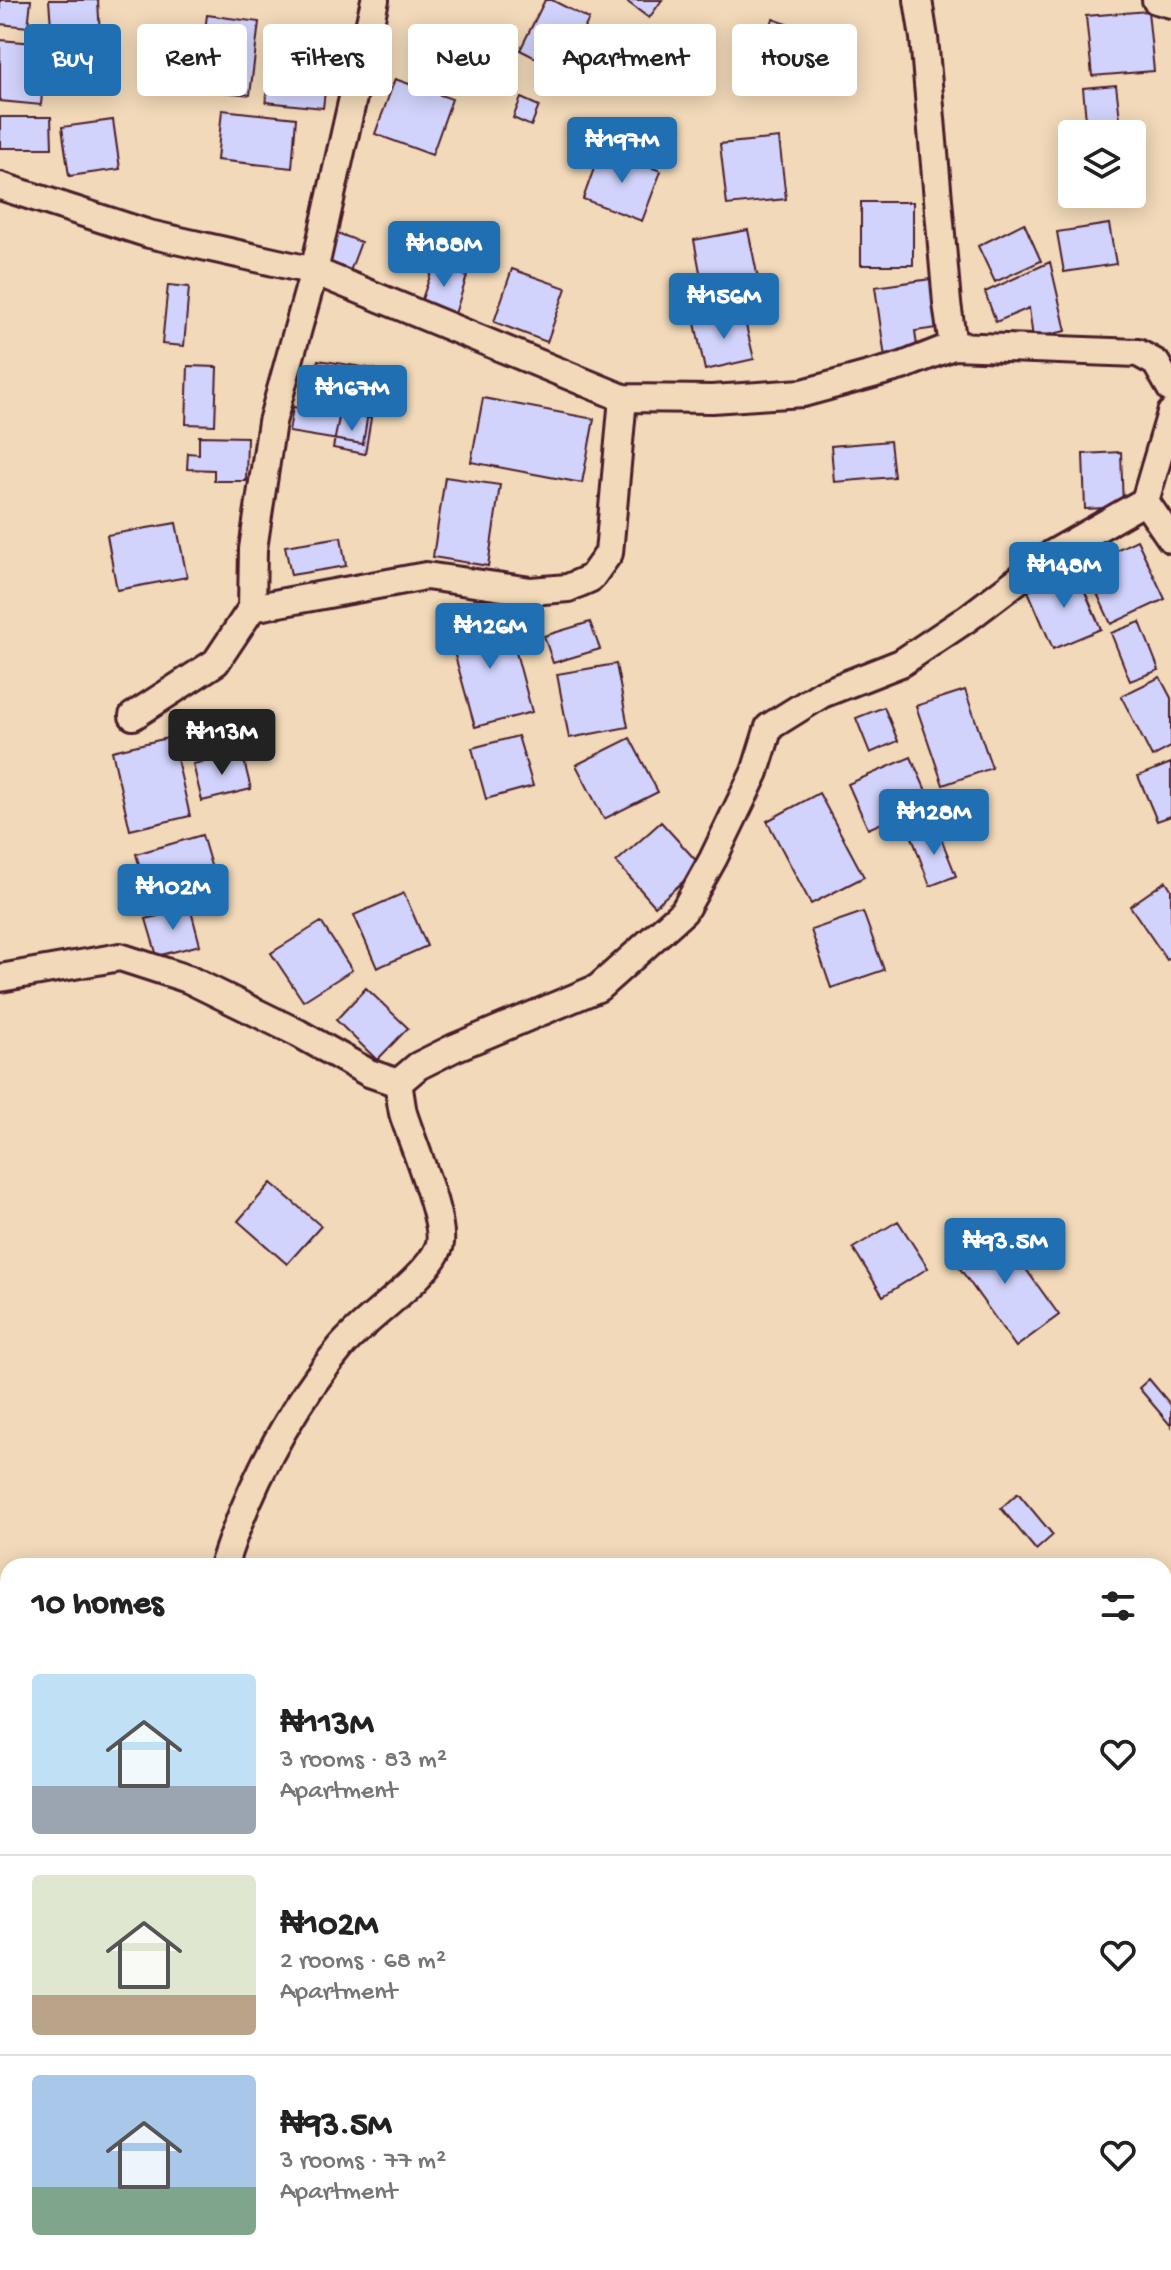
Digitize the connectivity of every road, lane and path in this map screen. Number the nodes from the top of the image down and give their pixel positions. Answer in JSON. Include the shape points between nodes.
{"nodes":[{"id":1,"x":375,"y":0,"type":"edge"},
{"id":2,"x":918,"y":0,"type":"edge"},
{"id":3,"x":1156,"y":0,"type":"edge"},
{"id":4,"x":1171,"y":4,"type":"edge"},
{"id":5,"x":0,"y":186,"type":"edge"},
{"id":6,"x":314,"y":271,"type":"junction"},
{"id":7,"x":953,"y":346,"type":"junction"},
{"id":8,"x":1171,"y":389,"type":"edge"},
{"id":9,"x":623,"y":398,"type":"junction"},
{"id":10,"x":1171,"y":413,"type":"edge"},
{"id":11,"x":1145,"y":501,"type":"junction"},
{"id":12,"x":1171,"y":539,"type":"edge"},
{"id":13,"x":252,"y":608,"type":"junction"},
{"id":14,"x":133,"y":716,"type":"dead end"},
{"id":15,"x":0,"y":978,"type":"edge"},
{"id":16,"x":398,"y":1083,"type":"junction"},
{"id":17,"x":226,"y":1558,"type":"edge"}],
"edges":[{"from":1,"to":6,"type":"street"},
{"from":2,"to":7,"type":"street"},
{"from":3,"to":4,"type":"street"},
{"from":5,"to":6,"type":"street","via":[[149,234]]},
{"from":6,"to":9,"type":"street"},
{"from":6,"to":13,"type":"street","via":[[272,422],[253,549]]},
{"from":7,"to":8,"type":"street","via":[[1138,353],[1156,363]]},
{"from":7,"to":9,"type":"street","via":[[803,393]]},
{"from":9,"to":13,"type":"street","via":[[609,553],[591,578],[568,588],[531,591],[426,576]]},
{"from":10,"to":11,"type":"street"},
{"from":11,"to":12,"type":"street"},
{"from":11,"to":16,"type":"street","via":[[1052,554],[901,663],[822,694],[769,727],[755,772],[684,911],[598,988],[454,1048]]},
{"from":13,"to":14,"type":"street","via":[[216,662]]},
{"from":15,"to":16,"type":"street","via":[[120,957],[188,979]]},
{"from":16,"to":17,"type":"street","via":[[439,1221],[440,1246],[425,1268],[342,1345],[281,1433],[240,1515]]}]}
